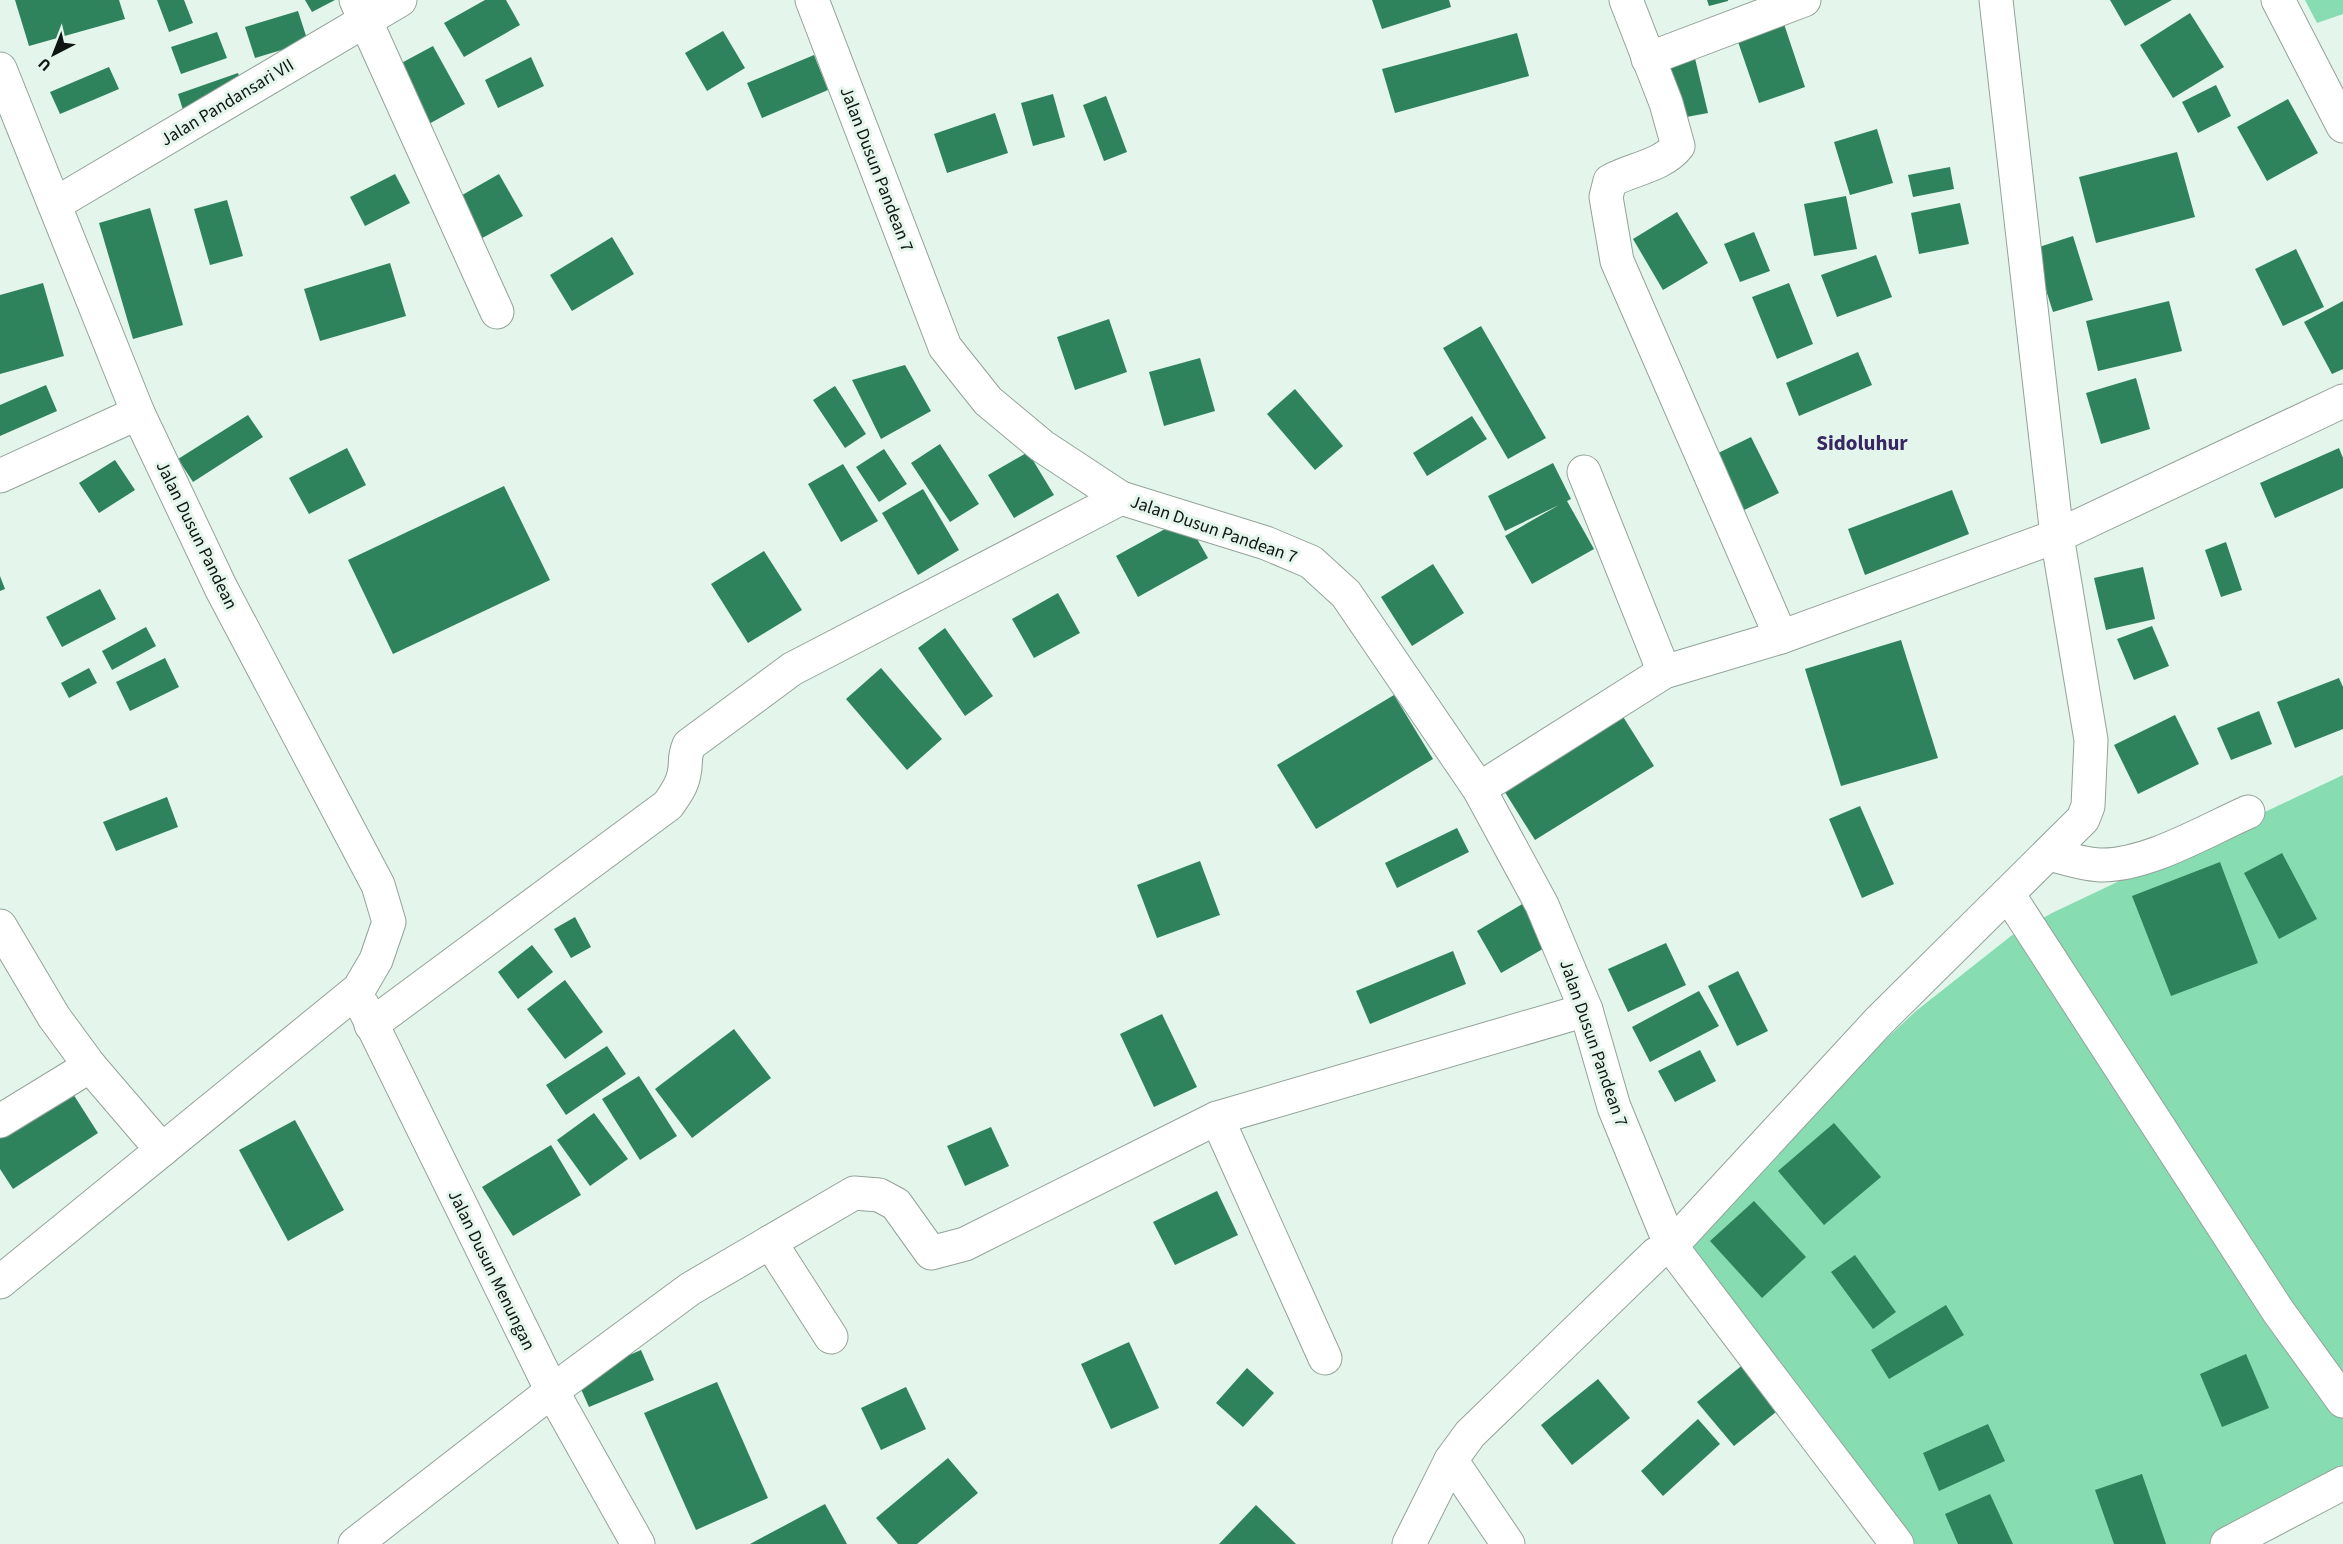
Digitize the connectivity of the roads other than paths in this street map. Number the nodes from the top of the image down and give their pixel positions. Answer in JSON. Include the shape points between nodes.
{"nodes":[{"id":1,"x":400,"y":0,"type":"edge"},
{"id":2,"x":812,"y":0,"type":"edge"},
{"id":3,"x":1626,"y":0,"type":"edge"},
{"id":4,"x":1804,"y":0,"type":"edge"},
{"id":5,"x":1996,"y":0,"type":"edge"},
{"id":6,"x":2278,"y":0,"type":"edge"},
{"id":7,"x":362,"y":9,"type":"edge"},
{"id":8,"x":1648,"y":59,"type":"junction"},
{"id":9,"x":0,"y":69,"type":"edge"},
{"id":10,"x":2343,"y":126,"type":"edge"},
{"id":11,"x":55,"y":204,"type":"junction"},
{"id":12,"x":497,"y":312,"type":"dead end"},
{"id":13,"x":2343,"y":401,"type":"edge"},
{"id":14,"x":138,"y":413,"type":"junction"},
{"id":15,"x":1584,"y":472,"type":"dead end"},
{"id":16,"x":0,"y":476,"type":"edge"},
{"id":17,"x":1121,"y":498,"type":"junction"},
{"id":18,"x":2057,"y":536,"type":"junction"},
{"id":19,"x":1781,"y":637,"type":"junction"},
{"id":20,"x":1664,"y":672,"type":"junction"},
{"id":21,"x":1479,"y":789,"type":"junction"},
{"id":22,"x":2248,"y":812,"type":"dead end"},
{"id":23,"x":2050,"y":854,"type":"junction"},
{"id":24,"x":2008,"y":894,"type":"junction"},
{"id":25,"x":0,"y":926,"type":"edge"},
{"id":26,"x":359,"y":989,"type":"junction"},
{"id":27,"x":1586,"y":1010,"type":"junction"},
{"id":28,"x":371,"y":1025,"type":"junction"},
{"id":29,"x":90,"y":1066,"type":"junction"},
{"id":30,"x":1217,"y":1119,"type":"junction"},
{"id":31,"x":0,"y":1121,"type":"edge"},
{"id":32,"x":162,"y":1150,"type":"junction"},
{"id":33,"x":770,"y":1242,"type":"junction"},
{"id":34,"x":1671,"y":1246,"type":"junction"},
{"id":35,"x":0,"y":1282,"type":"edge"},
{"id":36,"x":831,"y":1337,"type":"dead end"},
{"id":37,"x":1325,"y":1358,"type":"dead end"},
{"id":38,"x":552,"y":1391,"type":"junction"},
{"id":39,"x":2343,"y":1401,"type":"edge"},
{"id":40,"x":1451,"y":1460,"type":"junction"},
{"id":41,"x":2343,"y":1483,"type":"edge"},
{"id":42,"x":355,"y":1544,"type":"edge"},
{"id":43,"x":638,"y":1544,"type":"edge"},
{"id":44,"x":1409,"y":1544,"type":"edge"},
{"id":45,"x":1508,"y":1544,"type":"edge"},
{"id":46,"x":1898,"y":1544,"type":"edge"},
{"id":47,"x":2227,"y":1544,"type":"edge"}],
"edges":[{"from":1,"to":7,"type":"street","name":"Jalan Pandansari VII"},
{"from":2,"to":17,"type":"street","name":"Jalan Dusun Pandean 7","via":[[945,347],[988,401],[1042,446]]},
{"from":3,"to":8,"type":"street"},
{"from":4,"to":8,"type":"street"},
{"from":5,"to":18,"type":"street"},
{"from":6,"to":10,"type":"street"},
{"from":7,"to":11,"type":"street","name":"Jalan Pandansari VII"},
{"from":7,"to":12,"type":"street"},
{"from":8,"to":19,"type":"street","via":[[1678,146],[1661,160],[1610,181],[1606,197],[1617,261]]},
{"from":9,"to":11,"type":"street","name":"Jalan Dusun Pandean"},
{"from":11,"to":14,"type":"street","name":"Jalan Dusun Pandean"},
{"from":13,"to":18,"type":"street"},
{"from":14,"to":16,"type":"street"},
{"from":14,"to":26,"type":"street","name":"Jalan Dusun Pandean","via":[[221,588],[378,885],[389,922],[376,960]]},
{"from":15,"to":20,"type":"street"},
{"from":17,"to":21,"type":"street","name":"Jalan Dusun Pandean 7","via":[[1266,543],[1311,562],[1346,594]]},
{"from":17,"to":28,"type":"street","via":[[792,669],[689,745],[683,759],[681,786],[668,805]]},
{"from":18,"to":19,"type":"street"},
{"from":18,"to":23,"type":"street","via":[[2091,740],[2088,806],[2083,819]]},
{"from":19,"to":20,"type":"street"},
{"from":20,"to":21,"type":"street"},
{"from":21,"to":27,"type":"street","name":"Jalan Dusun Pandean 7","via":[[1542,905]]},
{"from":22,"to":23,"type":"street","via":[[2146,857],[2121,863],[2078,862]]},
{"from":23,"to":24,"type":"street"},
{"from":24,"to":34,"type":"street","via":[[1879,1022]]},
{"from":24,"to":39,"type":"street","via":[[2278,1311]]},
{"from":25,"to":29,"type":"street","via":[[54,1017]]},
{"from":26,"to":28,"type":"street","name":"Jalan Dusun Menungan"},
{"from":26,"to":32,"type":"street"},
{"from":27,"to":30,"type":"street"},
{"from":27,"to":34,"type":"street","name":"Jalan Dusun Pandean 7","via":[[1614,1107]]},
{"from":28,"to":38,"type":"street","name":"Jalan Dusun Menungan"},
{"from":29,"to":31,"type":"street"},
{"from":29,"to":32,"type":"street"},
{"from":30,"to":33,"type":"street","via":[[965,1244],[931,1253],[896,1204],[879,1195],[854,1193]]},
{"from":30,"to":37,"type":"street"},
{"from":32,"to":35,"type":"street"},
{"from":33,"to":36,"type":"street"},
{"from":33,"to":38,"type":"street","via":[[690,1289]]},
{"from":34,"to":40,"type":"street","via":[[1656,1254],[1478,1426]]},
{"from":34,"to":46,"type":"street","name":"Jalan Dusun Pandean 7"},
{"from":38,"to":42,"type":"street"},
{"from":38,"to":43,"type":"street","name":"Jalan Dusun Menungan"},
{"from":40,"to":44,"type":"street"},
{"from":40,"to":45,"type":"street"},
{"from":41,"to":47,"type":"street"}]}
